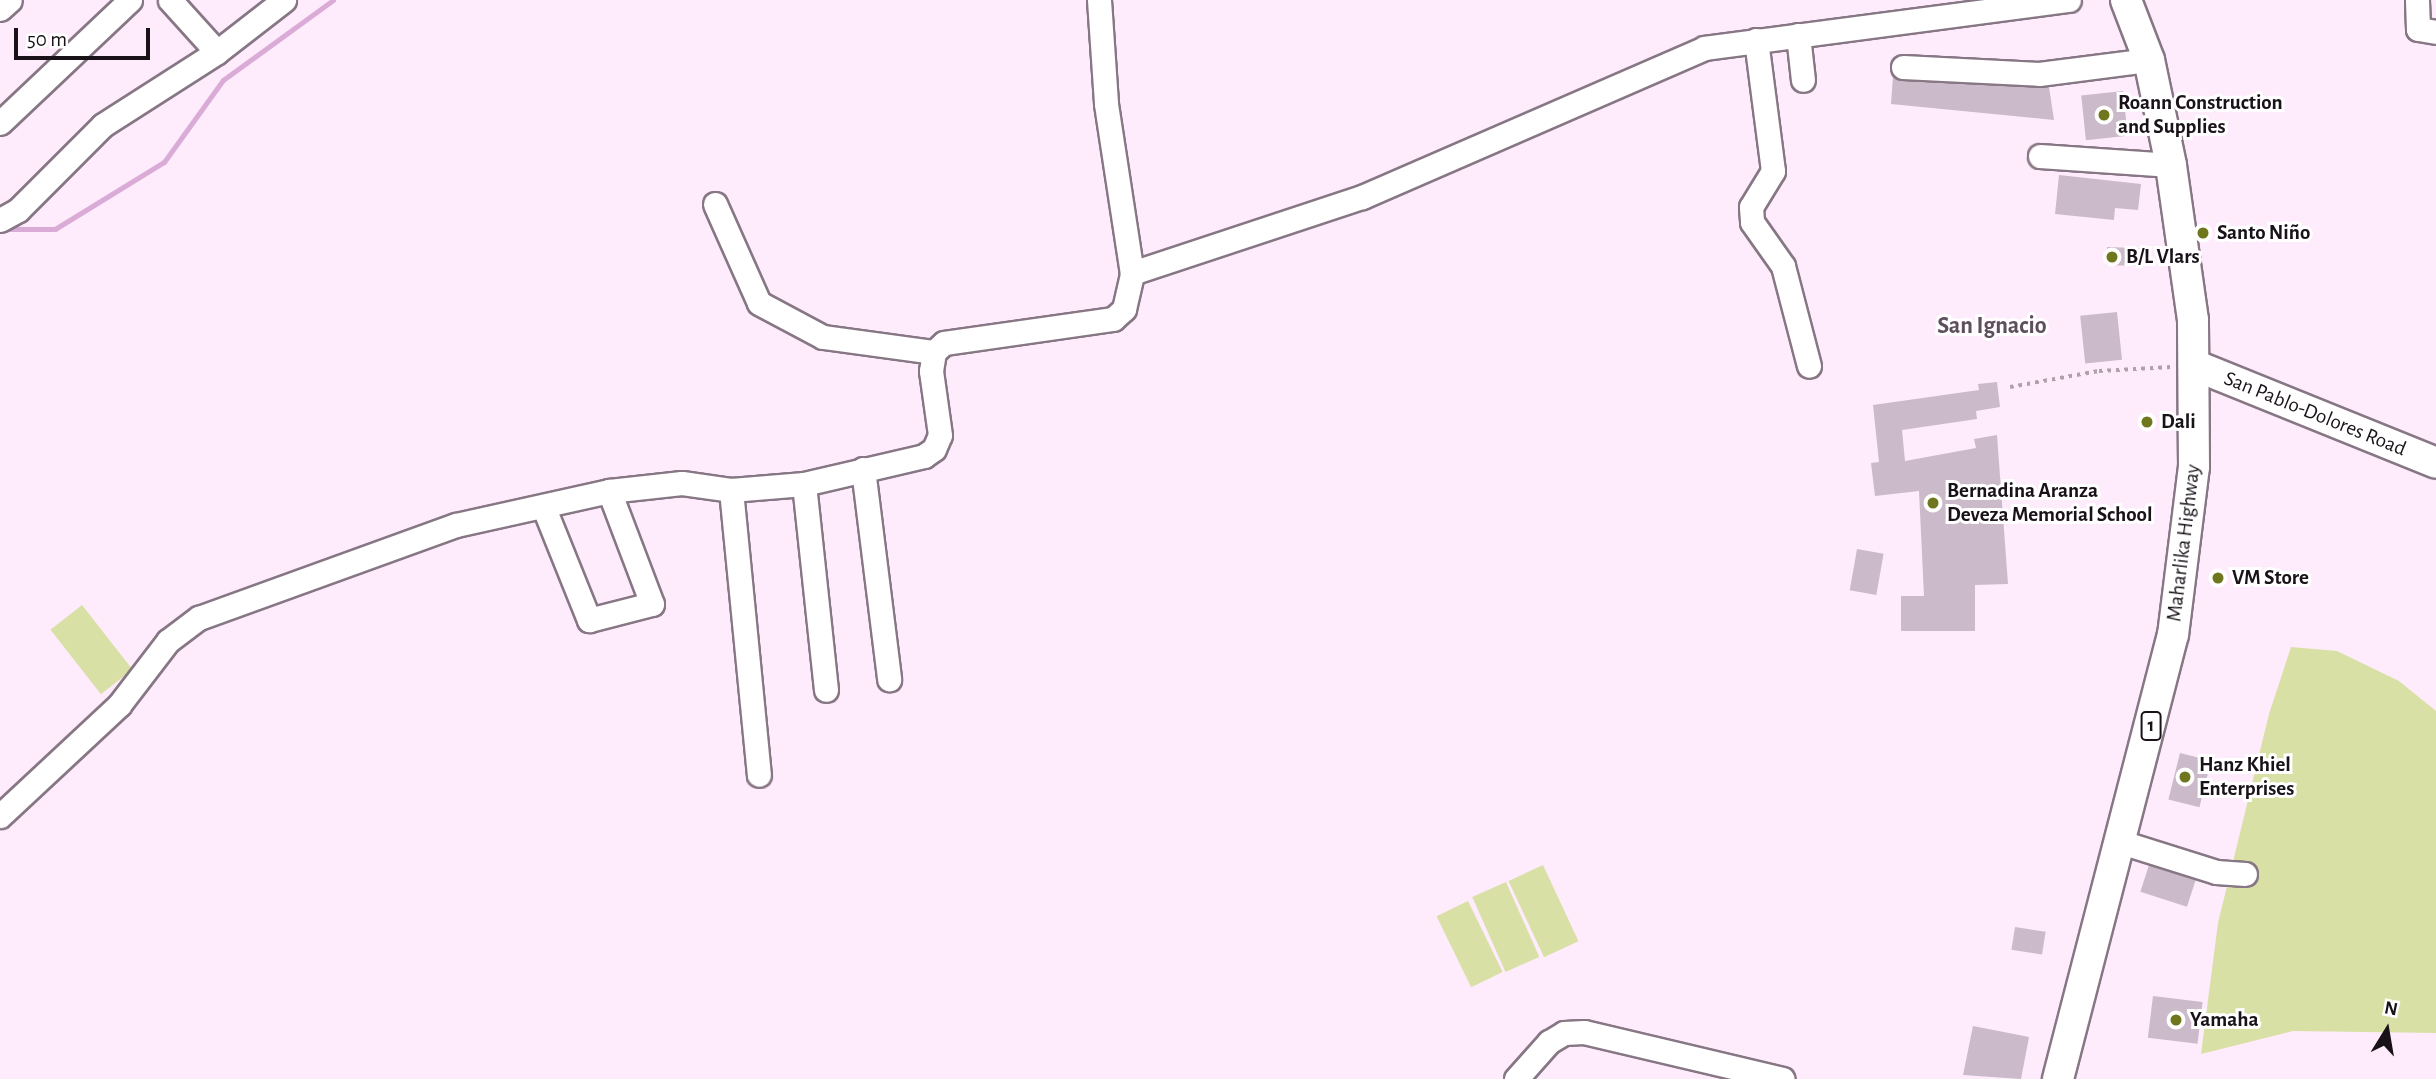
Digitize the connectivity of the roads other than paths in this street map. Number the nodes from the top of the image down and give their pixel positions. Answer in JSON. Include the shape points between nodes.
{"nodes":[{"id":1,"x":10,"y":0,"type":"edge"},
{"id":2,"x":130,"y":0,"type":"edge"},
{"id":3,"x":170,"y":0,"type":"edge"},
{"id":4,"x":1100,"y":0,"type":"edge"},
{"id":5,"x":2069,"y":0,"type":"edge"},
{"id":6,"x":2126,"y":0,"type":"edge"},
{"id":7,"x":2417,"y":0,"type":"edge"},
{"id":8,"x":275,"y":4,"type":"edge"},
{"id":9,"x":0,"y":9,"type":"edge"},
{"id":10,"x":2436,"y":32,"type":"edge"},
{"id":11,"x":1798,"y":36,"type":"junction"},
{"id":12,"x":1756,"y":40,"type":"junction"},
{"id":13,"x":217,"y":52,"type":"junction"},
{"id":14,"x":2149,"y":61,"type":"junction"},
{"id":15,"x":1903,"y":67,"type":"dead end"},
{"id":16,"x":1802,"y":80,"type":"dead end"},
{"id":17,"x":0,"y":123,"type":"edge"},
{"id":18,"x":2040,"y":156,"type":"dead end"},
{"id":19,"x":2171,"y":165,"type":"junction"},
{"id":20,"x":715,"y":204,"type":"dead end"},
{"id":21,"x":0,"y":220,"type":"edge"},
{"id":22,"x":1132,"y":273,"type":"junction"},
{"id":23,"x":934,"y":352,"type":"junction"},
{"id":24,"x":2194,"y":365,"type":"junction"},
{"id":25,"x":1810,"y":366,"type":"dead end"},
{"id":26,"x":2436,"y":463,"type":"edge"},
{"id":27,"x":863,"y":469,"type":"junction"},
{"id":28,"x":804,"y":484,"type":"junction"},
{"id":29,"x":731,"y":490,"type":"junction"},
{"id":30,"x":609,"y":491,"type":"junction"},
{"id":31,"x":544,"y":508,"type":"junction"},
{"id":32,"x":889,"y":679,"type":"dead end"},
{"id":33,"x":826,"y":690,"type":"dead end"},
{"id":34,"x":760,"y":775,"type":"dead end"},
{"id":35,"x":0,"y":816,"type":"edge"},
{"id":36,"x":2121,"y":842,"type":"junction"},
{"id":37,"x":2245,"y":874,"type":"dead end"},
{"id":38,"x":1516,"y":1079,"type":"edge"},
{"id":39,"x":1783,"y":1079,"type":"edge"},
{"id":40,"x":2058,"y":1079,"type":"edge"}],
"edges":[{"from":1,"to":9,"type":"street"},
{"from":2,"to":17,"type":"street"},
{"from":3,"to":13,"type":"street"},
{"from":4,"to":22,"type":"street","via":[[1105,104]]},
{"from":5,"to":11,"type":"street"},
{"from":6,"to":14,"type":"main road","name":"Maharlika Highway","number":"1"},
{"from":7,"to":10,"type":"street","via":[[2418,29]]},
{"from":8,"to":13,"type":"street"},
{"from":11,"to":12,"type":"street"},
{"from":11,"to":16,"type":"street"},
{"from":12,"to":22,"type":"street","via":[[1704,48],[1362,197]]},
{"from":12,"to":25,"type":"street","via":[[1773,171],[1751,206],[1752,222],[1783,266]]},
{"from":13,"to":21,"type":"street","via":[[103,125],[19,210]]},
{"from":14,"to":15,"type":"street","via":[[2039,74]]},
{"from":14,"to":19,"type":"main road","name":"Maharlika Highway","number":"1"},
{"from":18,"to":19,"type":"street"},
{"from":19,"to":24,"type":"main road","name":"Maharlika Highway","number":"1"},
{"from":20,"to":23,"type":"street","via":[[758,303],[822,337]]},
{"from":22,"to":23,"type":"street","via":[[1124,309],[1113,319],[958,339]]},
{"from":23,"to":27,"type":"street","via":[[931,371],[940,435],[934,449]]},
{"from":24,"to":26,"type":"main road","name":"San Pablo-Dolores Road"},
{"from":24,"to":36,"type":"main road","name":"Maharlika Highway","number":"1","via":[[2189,539],[2173,635]]},
{"from":27,"to":28,"type":"street"},
{"from":27,"to":32,"type":"street"},
{"from":28,"to":29,"type":"street"},
{"from":28,"to":33,"type":"street"},
{"from":29,"to":30,"type":"street","via":[[682,483]]},
{"from":29,"to":34,"type":"street"},
{"from":30,"to":31,"type":"street"},
{"from":30,"to":31,"type":"street","via":[[652,604],[589,621]]},
{"from":31,"to":35,"type":"street","via":[[456,525],[185,625],[119,705]]},
{"from":36,"to":37,"type":"street","via":[[2216,872]]},
{"from":36,"to":40,"type":"main road","name":"Maharlika Highway","number":"1"},
{"from":38,"to":39,"type":"street","via":[[1549,1042],[1564,1033],[1584,1032]]}]}
